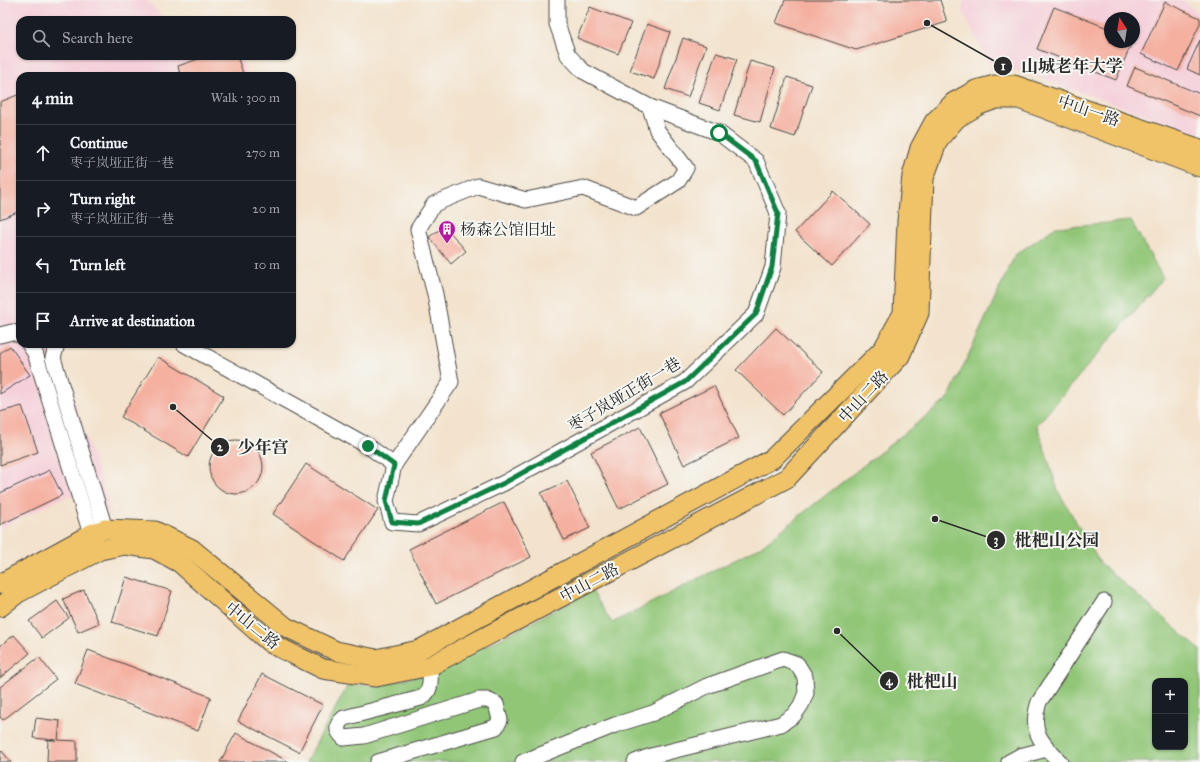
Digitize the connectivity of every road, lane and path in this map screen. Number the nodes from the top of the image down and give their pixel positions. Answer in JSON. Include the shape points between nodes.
{"nodes":[{"id":1,"x":557,"y":0,"type":"edge"},
{"id":2,"x":978,"y":98,"type":"junction"},
{"id":3,"x":650,"y":107,"type":"junction"},
{"id":4,"x":1200,"y":149,"type":"edge"},
{"id":5,"x":1200,"y":167,"type":"edge"},
{"id":6,"x":16,"y":334,"type":"edge"},
{"id":7,"x":0,"y":335,"type":"edge"},
{"id":8,"x":32,"y":348,"type":"edge"},
{"id":9,"x":56,"y":348,"type":"edge"},
{"id":10,"x":191,"y":348,"type":"edge"},
{"id":11,"x":394,"y":465,"type":"junction"},
{"id":12,"x":98,"y":531,"type":"junction"},
{"id":13,"x":0,"y":584,"type":"edge"},
{"id":14,"x":1104,"y":602,"type":"dead end"},
{"id":15,"x":0,"y":607,"type":"edge"},
{"id":16,"x":430,"y":666,"type":"junction"},
{"id":17,"x":1047,"y":749,"type":"junction"},
{"id":18,"x":378,"y":762,"type":"edge"},
{"id":19,"x":523,"y":762,"type":"edge"},
{"id":20,"x":635,"y":762,"type":"edge"},
{"id":21,"x":1009,"y":762,"type":"edge"},
{"id":22,"x":1060,"y":762,"type":"edge"}],
"edges":[{"from":1,"to":3,"type":"street","name":"枣子岚垭正街一巷","via":[[557,24],[568,55],[583,71]]},
{"from":2,"to":4,"type":"main road","name":"中山一路","via":[[995,85],[1014,84]]},
{"from":2,"to":5,"type":"main road","name":"中山一路","via":[[1019,99]]},
{"from":2,"to":12,"type":"main road","name":"中山二路","via":[[954,102],[934,122],[915,160],[907,222],[903,313],[882,349],[772,459],[419,650],[376,659],[336,651],[286,627],[192,549],[155,531]]},
{"from":2,"to":16,"type":"main road","name":"中山二路","via":[[938,140],[924,178],[919,314],[900,356],[787,478]]},
{"from":3,"to":11,"type":"street","via":[[657,130],[686,168],[678,181],[636,208],[583,188],[526,200],[478,186],[434,204],[418,229],[435,294],[451,382]]},
{"from":3,"to":11,"type":"street","name":"枣子岚垭正街一巷","via":[[719,133],[756,161],[778,213],[772,267],[756,314],[685,382],[504,483],[418,524],[392,522],[386,501]]},
{"from":6,"to":7,"type":"street"},
{"from":8,"to":12,"type":"street"},
{"from":9,"to":12,"type":"street","via":[[53,358]]},
{"from":10,"to":11,"type":"street","via":[[368,446]]},
{"from":12,"to":13,"type":"main road"},
{"from":14,"to":17,"type":"street","via":[[1039,702],[1034,714],[1035,728]]},
{"from":15,"to":16,"type":"main road","name":"中山二路","via":[[18,593],[100,550],[125,545],[154,549],[180,563],[270,643],[323,669],[376,677]]},
{"from":16,"to":18,"type":"street","via":[[428,694],[422,698],[344,718],[338,723],[339,734],[344,738],[364,736],[479,700],[496,704],[500,720],[496,727]]},
{"from":17,"to":21,"type":"street","via":[[1020,756]]},
{"from":17,"to":22,"type":"street"},
{"from":19,"to":20,"type":"street","via":[[615,725],[653,713],[707,686],[783,659],[797,664],[805,677],[806,693],[801,705],[794,715],[781,724]]}]}
